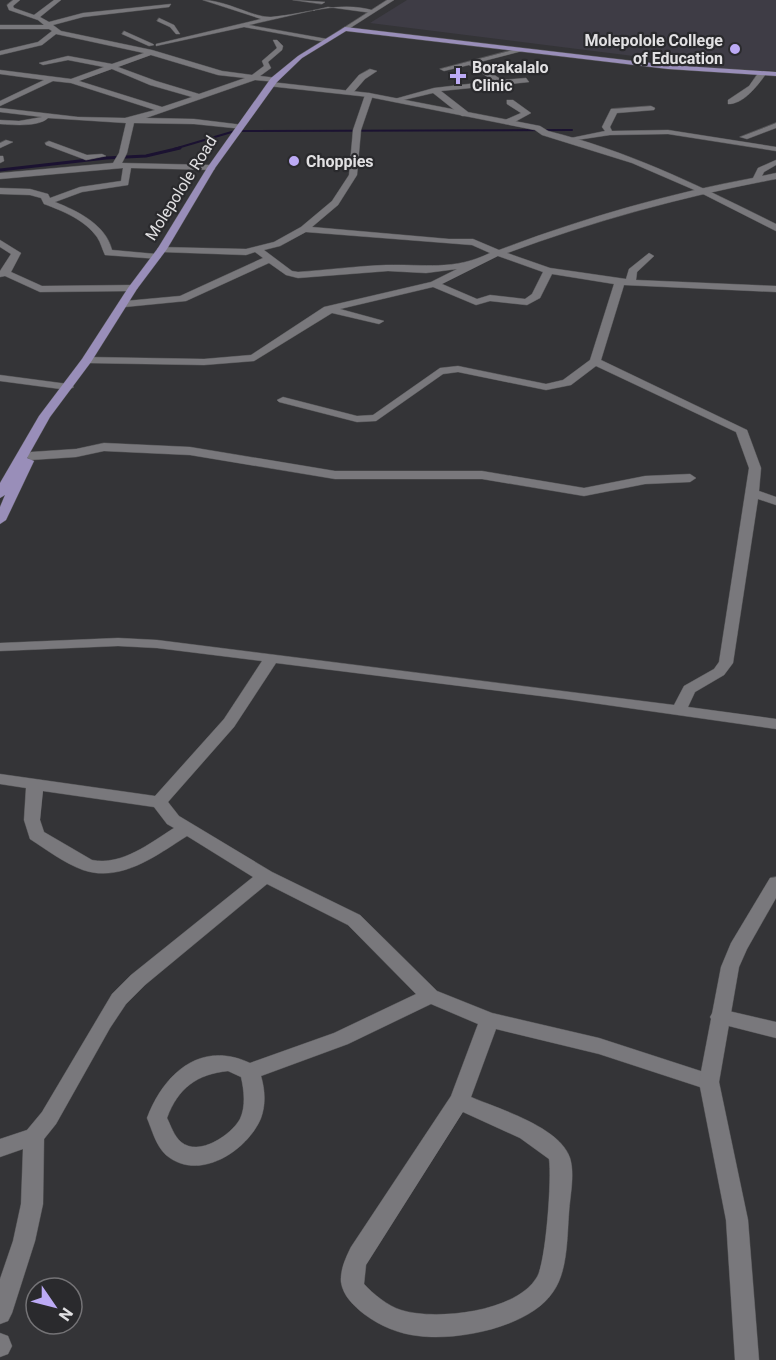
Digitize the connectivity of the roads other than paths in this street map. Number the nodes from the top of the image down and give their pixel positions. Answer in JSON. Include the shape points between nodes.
{"nodes":[{"id":1,"x":58,"y":0,"type":"edge"},
{"id":2,"x":129,"y":0,"type":"edge"},
{"id":3,"x":206,"y":0,"type":"edge"},
{"id":4,"x":239,"y":0,"type":"edge"},
{"id":5,"x":296,"y":0,"type":"edge"},
{"id":6,"x":391,"y":0,"type":"edge"},
{"id":7,"x":15,"y":1,"type":"edge"},
{"id":8,"x":94,"y":3,"type":"dead end"},
{"id":9,"x":344,"y":3,"type":"edge"},
{"id":10,"x":170,"y":4,"type":"dead end"},
{"id":11,"x":159,"y":5,"type":"junction"},
{"id":12,"x":331,"y":5,"type":"junction"},
{"id":13,"x":230,"y":7,"type":"junction"},
{"id":14,"x":1,"y":9,"type":"edge"},
{"id":15,"x":372,"y":11,"type":"junction"},
{"id":16,"x":20,"y":12,"type":"junction"},
{"id":17,"x":83,"y":15,"type":"junction"},
{"id":18,"x":35,"y":16,"type":"junction"},
{"id":19,"x":269,"y":19,"type":"junction"},
{"id":20,"x":159,"y":20,"type":"dead end"},
{"id":21,"x":20,"y":26,"type":"junction"},
{"id":22,"x":242,"y":26,"type":"junction"},
{"id":23,"x":0,"y":27,"type":"edge"},
{"id":24,"x":52,"y":29,"type":"junction"},
{"id":25,"x":345,"y":29,"type":"junction"},
{"id":26,"x":224,"y":30,"type":"junction"},
{"id":27,"x":124,"y":33,"type":"dead end"},
{"id":28,"x":0,"y":35,"type":"edge"},
{"id":29,"x":176,"y":35,"type":"junction"},
{"id":30,"x":91,"y":40,"type":"junction"},
{"id":31,"x":325,"y":40,"type":"junction"},
{"id":32,"x":275,"y":41,"type":"dead end"},
{"id":33,"x":143,"y":46,"type":"junction"},
{"id":34,"x":41,"y":47,"type":"junction"},
{"id":35,"x":155,"y":48,"type":"junction"},
{"id":36,"x":520,"y":50,"type":"junction"},
{"id":37,"x":0,"y":53,"type":"edge"},
{"id":38,"x":68,"y":58,"type":"junction"},
{"id":39,"x":470,"y":62,"type":"junction"},
{"id":40,"x":43,"y":63,"type":"junction"},
{"id":41,"x":110,"y":66,"type":"junction"},
{"id":42,"x":444,"y":69,"type":"dead end"},
{"id":43,"x":373,"y":71,"type":"dead end"},
{"id":44,"x":0,"y":72,"type":"edge"},
{"id":45,"x":762,"y":74,"type":"junction"},
{"id":46,"x":776,"y":74,"type":"edge"},
{"id":47,"x":37,"y":76,"type":"junction"},
{"id":48,"x":254,"y":78,"type":"junction"},
{"id":49,"x":51,"y":79,"type":"junction"},
{"id":50,"x":526,"y":80,"type":"dead end"},
{"id":51,"x":72,"y":81,"type":"junction"},
{"id":52,"x":272,"y":82,"type":"junction"},
{"id":53,"x":501,"y":83,"type":"junction"},
{"id":54,"x":434,"y":90,"type":"junction"},
{"id":55,"x":0,"y":92,"type":"edge"},
{"id":56,"x":349,"y":92,"type":"junction"},
{"id":57,"x":17,"y":95,"type":"junction"},
{"id":58,"x":369,"y":95,"type":"junction"},
{"id":59,"x":197,"y":96,"type":"junction"},
{"id":60,"x":395,"y":100,"type":"junction"},
{"id":61,"x":510,"y":102,"type":"dead end"},
{"id":62,"x":731,"y":102,"type":"dead end"},
{"id":63,"x":0,"y":104,"type":"edge"},
{"id":64,"x":651,"y":108,"type":"dead end"},
{"id":65,"x":161,"y":109,"type":"junction"},
{"id":66,"x":0,"y":110,"type":"edge"},
{"id":67,"x":465,"y":114,"type":"junction"},
{"id":68,"x":54,"y":117,"type":"junction"},
{"id":69,"x":130,"y":121,"type":"junction"},
{"id":70,"x":179,"y":121,"type":"junction"},
{"id":71,"x":0,"y":122,"type":"edge"},
{"id":72,"x":508,"y":122,"type":"junction"},
{"id":73,"x":776,"y":125,"type":"edge"},
{"id":74,"x":237,"y":132,"type":"junction"},
{"id":75,"x":610,"y":133,"type":"junction"},
{"id":76,"x":744,"y":137,"type":"dead end"},
{"id":77,"x":570,"y":139,"type":"junction"},
{"id":78,"x":9,"y":142,"type":"dead end"},
{"id":79,"x":49,"y":143,"type":"dead end"},
{"id":80,"x":0,"y":146,"type":"edge"},
{"id":81,"x":776,"y":149,"type":"edge"},
{"id":82,"x":123,"y":153,"type":"junction"},
{"id":83,"x":776,"y":162,"type":"edge"},
{"id":84,"x":116,"y":165,"type":"junction"},
{"id":85,"x":128,"y":165,"type":"junction"},
{"id":86,"x":212,"y":168,"type":"junction"},
{"id":87,"x":0,"y":176,"type":"edge"},
{"id":88,"x":776,"y":176,"type":"edge"},
{"id":89,"x":757,"y":178,"type":"junction"},
{"id":90,"x":702,"y":190,"type":"junction"},
{"id":91,"x":0,"y":191,"type":"edge"},
{"id":92,"x":47,"y":202,"type":"junction"},
{"id":93,"x":776,"y":225,"type":"edge"},
{"id":94,"x":304,"y":229,"type":"junction"},
{"id":95,"x":0,"y":243,"type":"edge"},
{"id":96,"x":258,"y":250,"type":"junction"},
{"id":97,"x":159,"y":253,"type":"junction"},
{"id":98,"x":498,"y":253,"type":"junction"},
{"id":99,"x":649,"y":256,"type":"dead end"},
{"id":100,"x":270,"y":259,"type":"junction"},
{"id":101,"x":473,"y":265,"type":"junction"},
{"id":102,"x":549,"y":271,"type":"junction"},
{"id":103,"x":3,"y":273,"type":"edge"},
{"id":104,"x":626,"y":283,"type":"junction"},
{"id":105,"x":434,"y":284,"type":"junction"},
{"id":106,"x":133,"y":288,"type":"junction"},
{"id":107,"x":776,"y":289,"type":"edge"},
{"id":108,"x":125,"y":304,"type":"junction"},
{"id":109,"x":328,"y":309,"type":"junction"},
{"id":110,"x":379,"y":321,"type":"dead end"},
{"id":111,"x":87,"y":360,"type":"junction"},
{"id":112,"x":595,"y":362,"type":"junction"},
{"id":113,"x":0,"y":378,"type":"edge"},
{"id":114,"x":68,"y":387,"type":"junction"},
{"id":115,"x":283,"y":400,"type":"dead end"},
{"id":116,"x":31,"y":456,"type":"junction"},
{"id":117,"x":690,"y":478,"type":"dead end"},
{"id":118,"x":753,"y":493,"type":"junction"},
{"id":119,"x":0,"y":494,"type":"edge"},
{"id":120,"x":776,"y":501,"type":"edge"},
{"id":121,"x":0,"y":520,"type":"edge"},
{"id":122,"x":0,"y":647,"type":"edge"},
{"id":123,"x":272,"y":658,"type":"junction"},
{"id":124,"x":679,"y":710,"type":"junction"},
{"id":125,"x":776,"y":724,"type":"edge"},
{"id":126,"x":0,"y":779,"type":"edge"},
{"id":127,"x":35,"y":783,"type":"junction"},
{"id":128,"x":159,"y":802,"type":"junction"},
{"id":129,"x":188,"y":828,"type":"junction"},
{"id":130,"x":266,"y":876,"type":"junction"},
{"id":131,"x":776,"y":883,"type":"edge"},
{"id":132,"x":430,"y":996,"type":"junction"},
{"id":133,"x":720,"y":1017,"type":"junction"},
{"id":134,"x":489,"y":1020,"type":"junction"},
{"id":135,"x":776,"y":1030,"type":"edge"},
{"id":136,"x":249,"y":1072,"type":"junction"},
{"id":137,"x":709,"y":1082,"type":"junction"},
{"id":138,"x":459,"y":1101,"type":"junction"},
{"id":139,"x":34,"y":1136,"type":"junction"},
{"id":140,"x":0,"y":1148,"type":"edge"},
{"id":141,"x":0,"y":1313,"type":"edge"},
{"id":142,"x":747,"y":1360,"type":"edge"}],
"edges":[{"from":1,"to":18,"type":"street"},
{"from":2,"to":11,"type":"street"},
{"from":3,"to":13,"type":"street"},
{"from":4,"to":13,"type":"street"},
{"from":5,"to":9,"type":"street"},
{"from":6,"to":15,"type":"street"},
{"from":7,"to":14,"type":"street"},
{"from":7,"to":16,"type":"street","via":[[10,8]]},
{"from":8,"to":17,"type":"street"},
{"from":9,"to":12,"type":"street"},
{"from":9,"to":12,"type":"street"},
{"from":9,"to":15,"type":"street"},
{"from":10,"to":11,"type":"street"},
{"from":11,"to":17,"type":"street"},
{"from":12,"to":19,"type":"street"},
{"from":13,"to":19,"type":"street"},
{"from":14,"to":16,"type":"street"},
{"from":15,"to":25,"type":"street"},
{"from":16,"to":18,"type":"street"},
{"from":17,"to":24,"type":"street"},
{"from":17,"to":24,"type":"street"},
{"from":18,"to":24,"type":"street"},
{"from":19,"to":22,"type":"street"},
{"from":20,"to":29,"type":"street","via":[[172,26]]},
{"from":21,"to":23,"type":"street"},
{"from":21,"to":24,"type":"street"},
{"from":21,"to":28,"type":"street"},
{"from":22,"to":26,"type":"street"},
{"from":22,"to":31,"type":"street"},
{"from":24,"to":30,"type":"street"},
{"from":24,"to":34,"type":"street"},
{"from":25,"to":31,"type":"main road","name":"Molepolole Road"},
{"from":25,"to":36,"type":"main road"},
{"from":26,"to":29,"type":"street","via":[[202,26]]},
{"from":26,"to":35,"type":"street"},
{"from":27,"to":33,"type":"street"},
{"from":29,"to":33,"type":"street"},
{"from":29,"to":35,"type":"street"},
{"from":30,"to":33,"type":"street"},
{"from":30,"to":34,"type":"street"},
{"from":31,"to":52,"type":"main road","name":"Molepolole Road"},
{"from":32,"to":48,"type":"street","via":[[280,50],[264,62],[268,66]]},
{"from":33,"to":35,"type":"street"},
{"from":34,"to":37,"type":"street"},
{"from":34,"to":38,"type":"street"},
{"from":34,"to":40,"type":"street"},
{"from":35,"to":41,"type":"street"},
{"from":35,"to":48,"type":"street","via":[[221,73]]},
{"from":36,"to":39,"type":"street"},
{"from":36,"to":45,"type":"main road"},
{"from":38,"to":40,"type":"street"},
{"from":38,"to":41,"type":"street"},
{"from":39,"to":42,"type":"street"},
{"from":39,"to":53,"type":"street"},
{"from":40,"to":47,"type":"street"},
{"from":41,"to":51,"type":"street"},
{"from":41,"to":59,"type":"street"},
{"from":43,"to":56,"type":"street"},
{"from":44,"to":47,"type":"street"},
{"from":45,"to":46,"type":"main road"},
{"from":45,"to":62,"type":"street","via":[[752,88]]},
{"from":47,"to":49,"type":"street"},
{"from":48,"to":52,"type":"street"},
{"from":48,"to":59,"type":"street"},
{"from":49,"to":51,"type":"street"},
{"from":49,"to":57,"type":"street"},
{"from":50,"to":53,"type":"street"},
{"from":51,"to":65,"type":"street"},
{"from":52,"to":56,"type":"street"},
{"from":52,"to":74,"type":"main road","name":"Molepolole Road"},
{"from":53,"to":54,"type":"street"},
{"from":54,"to":60,"type":"street"},
{"from":54,"to":67,"type":"street"},
{"from":55,"to":57,"type":"street"},
{"from":56,"to":58,"type":"street"},
{"from":57,"to":63,"type":"street"},
{"from":58,"to":60,"type":"street"},
{"from":58,"to":94,"type":"street","via":[[357,131],[353,175],[335,203]]},
{"from":59,"to":65,"type":"street"},
{"from":60,"to":67,"type":"street"},
{"from":61,"to":72,"type":"street","via":[[526,113]]},
{"from":64,"to":75,"type":"street","via":[[614,111],[606,128]]},
{"from":65,"to":69,"type":"street"},
{"from":65,"to":70,"type":"street"},
{"from":66,"to":68,"type":"street"},
{"from":67,"to":72,"type":"street"},
{"from":68,"to":69,"type":"street"},
{"from":68,"to":71,"type":"street","via":[[26,123]]},
{"from":69,"to":70,"type":"street"},
{"from":69,"to":82,"type":"street"},
{"from":70,"to":74,"type":"street","via":[[212,122]]},
{"from":72,"to":77,"type":"street"},
{"from":73,"to":76,"type":"street"},
{"from":74,"to":86,"type":"main road","name":"Molepolole Road"},
{"from":75,"to":77,"type":"street"},
{"from":75,"to":81,"type":"street","via":[[674,132]]},
{"from":77,"to":90,"type":"street"},
{"from":78,"to":80,"type":"street"},
{"from":79,"to":82,"type":"street","via":[[86,158]]},
{"from":82,"to":84,"type":"street"},
{"from":83,"to":89,"type":"street"},
{"from":84,"to":85,"type":"street"},
{"from":84,"to":87,"type":"street"},
{"from":85,"to":86,"type":"street"},
{"from":85,"to":92,"type":"street","via":[[125,183],[80,190]]},
{"from":86,"to":97,"type":"main road","name":"Molepolole Road"},
{"from":88,"to":89,"type":"street"},
{"from":89,"to":90,"type":"street"},
{"from":90,"to":93,"type":"street"},
{"from":90,"to":98,"type":"street","via":[[551,233]]},
{"from":91,"to":92,"type":"street","via":[[38,194],[45,196]]},
{"from":92,"to":97,"type":"street","via":[[70,211],[97,231],[108,253]]},
{"from":94,"to":96,"type":"street"},
{"from":94,"to":98,"type":"street","via":[[473,242]]},
{"from":95,"to":103,"type":"street","via":[[16,253]]},
{"from":96,"to":97,"type":"street"},
{"from":96,"to":100,"type":"street"},
{"from":97,"to":106,"type":"main road","name":"Molepolole Road"},
{"from":98,"to":101,"type":"street"},
{"from":98,"to":102,"type":"street"},
{"from":99,"to":104,"type":"street"},
{"from":100,"to":101,"type":"street","via":[[298,275]]},
{"from":100,"to":108,"type":"street","via":[[182,298]]},
{"from":101,"to":105,"type":"street"},
{"from":102,"to":104,"type":"street"},
{"from":102,"to":105,"type":"street","via":[[536,296],[526,302],[490,298],[476,302]]},
{"from":103,"to":106,"type":"street","via":[[40,289]]},
{"from":104,"to":107,"type":"street"},
{"from":104,"to":112,"type":"street"},
{"from":105,"to":109,"type":"street"},
{"from":106,"to":108,"type":"main road","name":"Molepolole Road"},
{"from":108,"to":111,"type":"main road","name":"Molepolole Road"},
{"from":109,"to":110,"type":"street"},
{"from":109,"to":111,"type":"street","via":[[260,355],[244,360]]},
{"from":111,"to":114,"type":"main road","name":"Molepolole Road"},
{"from":112,"to":115,"type":"street","via":[[567,383],[555,386],[447,369],[382,415],[367,420]]},
{"from":112,"to":118,"type":"street","via":[[741,430],[755,468]]},
{"from":113,"to":114,"type":"street"},
{"from":114,"to":116,"type":"main road","name":"Molepolole Road"},
{"from":114,"to":119,"type":"main road","name":"Molepolole Road","via":[[45,416]]},
{"from":116,"to":117,"type":"street","via":[[104,447],[190,451],[335,476],[482,475],[584,492],[645,480]]},
{"from":116,"to":121,"type":"main road","name":"Molepolole Road"},
{"from":118,"to":120,"type":"street"},
{"from":118,"to":124,"type":"street","via":[[726,663],[723,669],[690,689]]},
{"from":122,"to":123,"type":"street","via":[[137,643]]},
{"from":123,"to":124,"type":"street"},
{"from":123,"to":128,"type":"street","via":[[229,723]]},
{"from":124,"to":125,"type":"street"},
{"from":126,"to":127,"type":"street"},
{"from":127,"to":128,"type":"street"},
{"from":127,"to":129,"type":"street","via":[[32,820],[36,835],[89,866],[115,867]]},
{"from":128,"to":129,"type":"street","via":[[173,819]]},
{"from":129,"to":130,"type":"street"},
{"from":130,"to":132,"type":"street","via":[[354,920]]},
{"from":130,"to":139,"type":"street","via":[[154,965],[119,999],[49,1118]]},
{"from":131,"to":133,"type":"street","via":[[730,967]]},
{"from":132,"to":134,"type":"street"},
{"from":132,"to":136,"type":"street","via":[[339,1040]]},
{"from":133,"to":135,"type":"street"},
{"from":133,"to":137,"type":"street"},
{"from":134,"to":137,"type":"street","via":[[599,1046]]},
{"from":134,"to":138,"type":"street"},
{"from":136,"to":136,"type":"street","via":[[231,1063],[197,1068],[183,1076],[169,1091],[157,1118],[167,1141],[176,1150],[200,1156],[213,1153],[240,1133],[251,1119],[255,1101]]},
{"from":137,"to":142,"type":"street","via":[[737,1220]]},
{"from":138,"to":138,"type":"street","via":[[532,1135],[558,1154],[561,1167],[552,1267],[546,1284],[532,1300],[515,1310],[452,1326],[404,1323],[384,1315],[361,1298],[353,1285],[353,1272],[358,1254]]},
{"from":139,"to":140,"type":"street"},
{"from":139,"to":141,"type":"street","via":[[32,1204]]}]}
